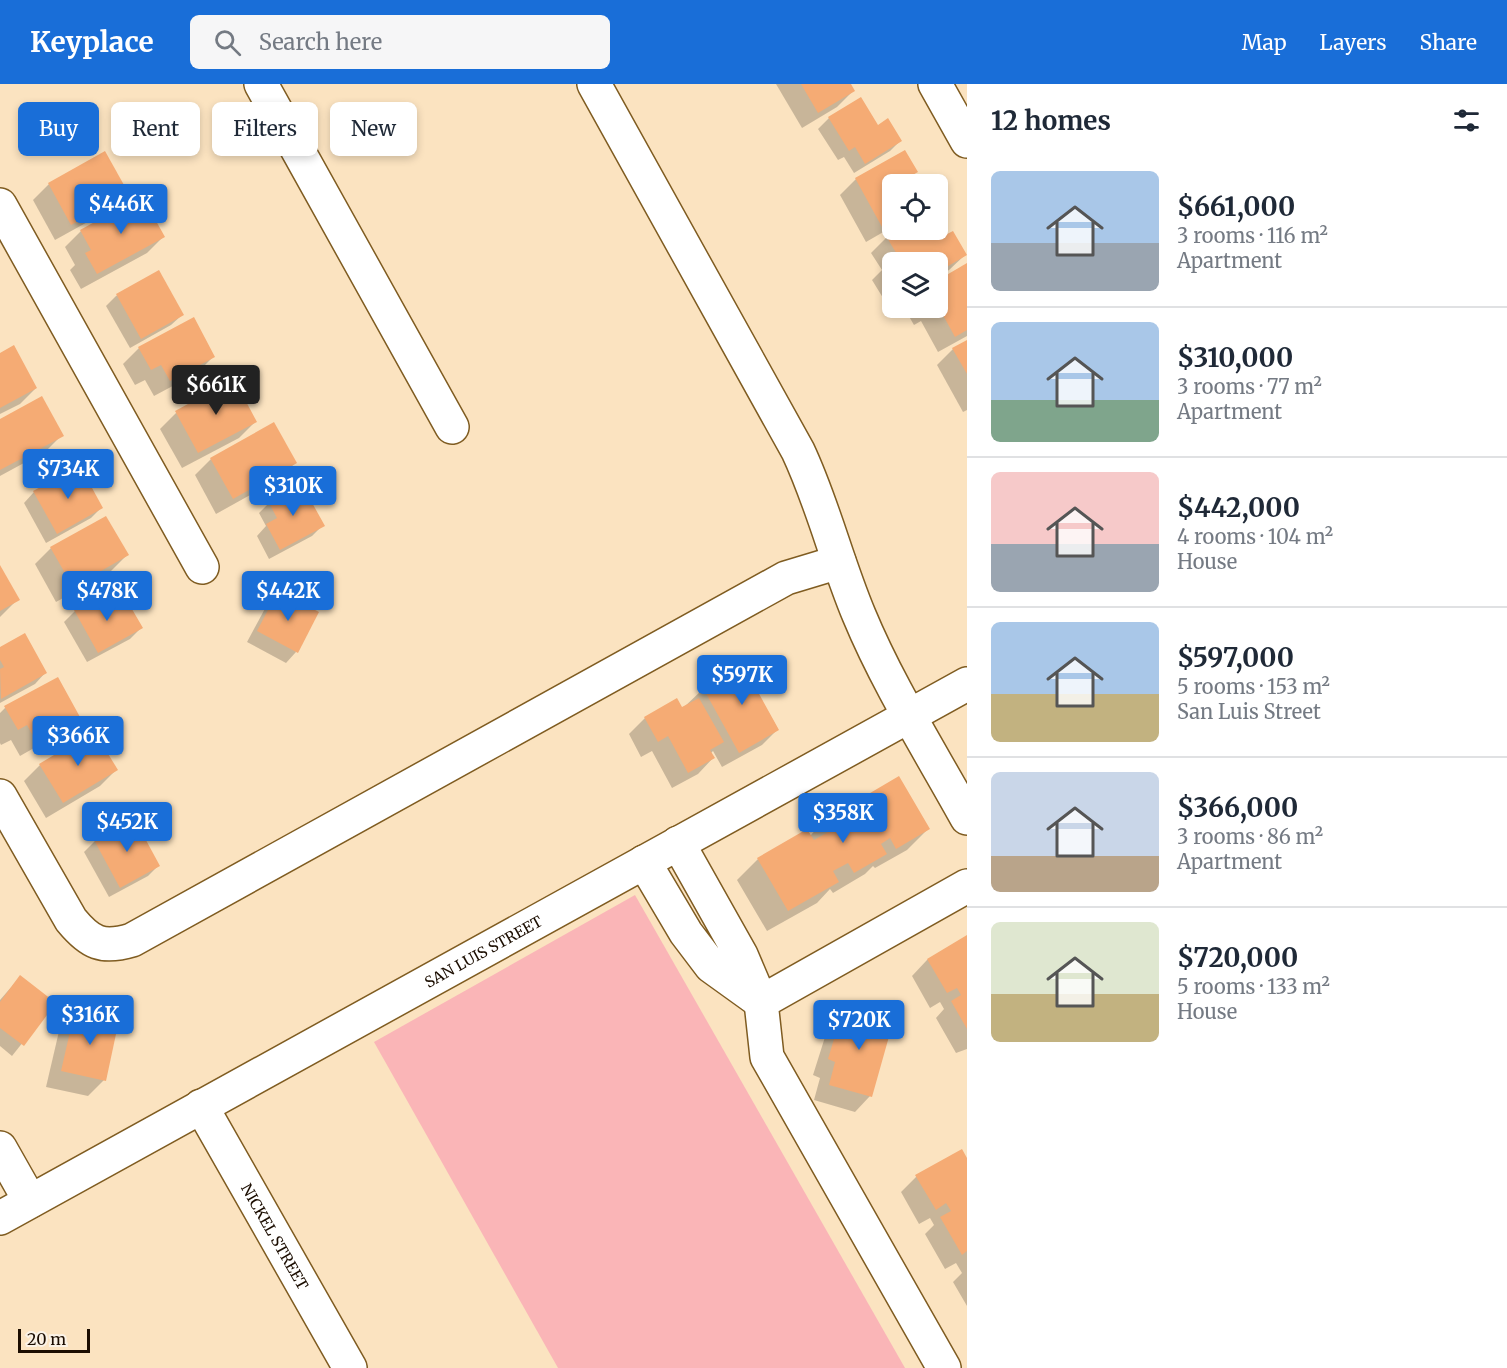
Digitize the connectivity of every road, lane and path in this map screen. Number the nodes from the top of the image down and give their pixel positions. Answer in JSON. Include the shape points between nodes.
{"nodes":[{"id":1,"x":261,"y":84,"type":"edge"},
{"id":2,"x":594,"y":84,"type":"edge"},
{"id":3,"x":935,"y":84,"type":"edge"},
{"id":4,"x":967,"y":141,"type":"edge"},
{"id":5,"x":0,"y":205,"type":"edge"},
{"id":6,"x":452,"y":427,"type":"dead end"},
{"id":7,"x":839,"y":562,"type":"junction"},
{"id":8,"x":202,"y":567,"type":"dead end"},
{"id":9,"x":967,"y":684,"type":"edge"},
{"id":10,"x":910,"y":716,"type":"junction"},
{"id":11,"x":0,"y":796,"type":"edge"},
{"id":12,"x":967,"y":818,"type":"edge"},
{"id":13,"x":678,"y":843,"type":"junction"},
{"id":14,"x":644,"y":862,"type":"junction"},
{"id":15,"x":967,"y":886,"type":"edge"},
{"id":16,"x":761,"y":1002,"type":"junction"},
{"id":17,"x":201,"y":1106,"type":"junction"},
{"id":18,"x":0,"y":1148,"type":"edge"},
{"id":19,"x":30,"y":1201,"type":"junction"},
{"id":20,"x":0,"y":1218,"type":"edge"},
{"id":21,"x":350,"y":1368,"type":"edge"},
{"id":22,"x":944,"y":1368,"type":"edge"}],
"edges":[{"from":1,"to":6,"type":"street"},
{"from":2,"to":7,"type":"street","via":[[798,451],[819,495]]},
{"from":3,"to":4,"type":"street"},
{"from":5,"to":8,"type":"street"},
{"from":7,"to":10,"type":"street","via":[[860,616]]},
{"from":7,"to":11,"type":"street","via":[[786,578],[132,940],[114,946],[99,944],[82,934],[71,920]]},
{"from":9,"to":10,"type":"street","name":"SAN LUIS STREET"},
{"from":10,"to":12,"type":"street"},
{"from":10,"to":13,"type":"street","name":"SAN LUIS STREET"},
{"from":13,"to":14,"type":"street","name":"SAN LUIS STREET"},
{"from":13,"to":16,"type":"street","via":[[741,955]]},
{"from":14,"to":16,"type":"street","via":[[686,933],[711,966]]},
{"from":14,"to":17,"type":"street","name":"SAN LUIS STREET"},
{"from":15,"to":16,"type":"street"},
{"from":16,"to":22,"type":"street","via":[[767,1057]]},
{"from":17,"to":19,"type":"street","name":"SAN LUIS STREET"},
{"from":17,"to":21,"type":"street","name":"NICKEL STREET"},
{"from":18,"to":19,"type":"street"},
{"from":19,"to":20,"type":"street","name":"SAN LUIS STREET"}]}
